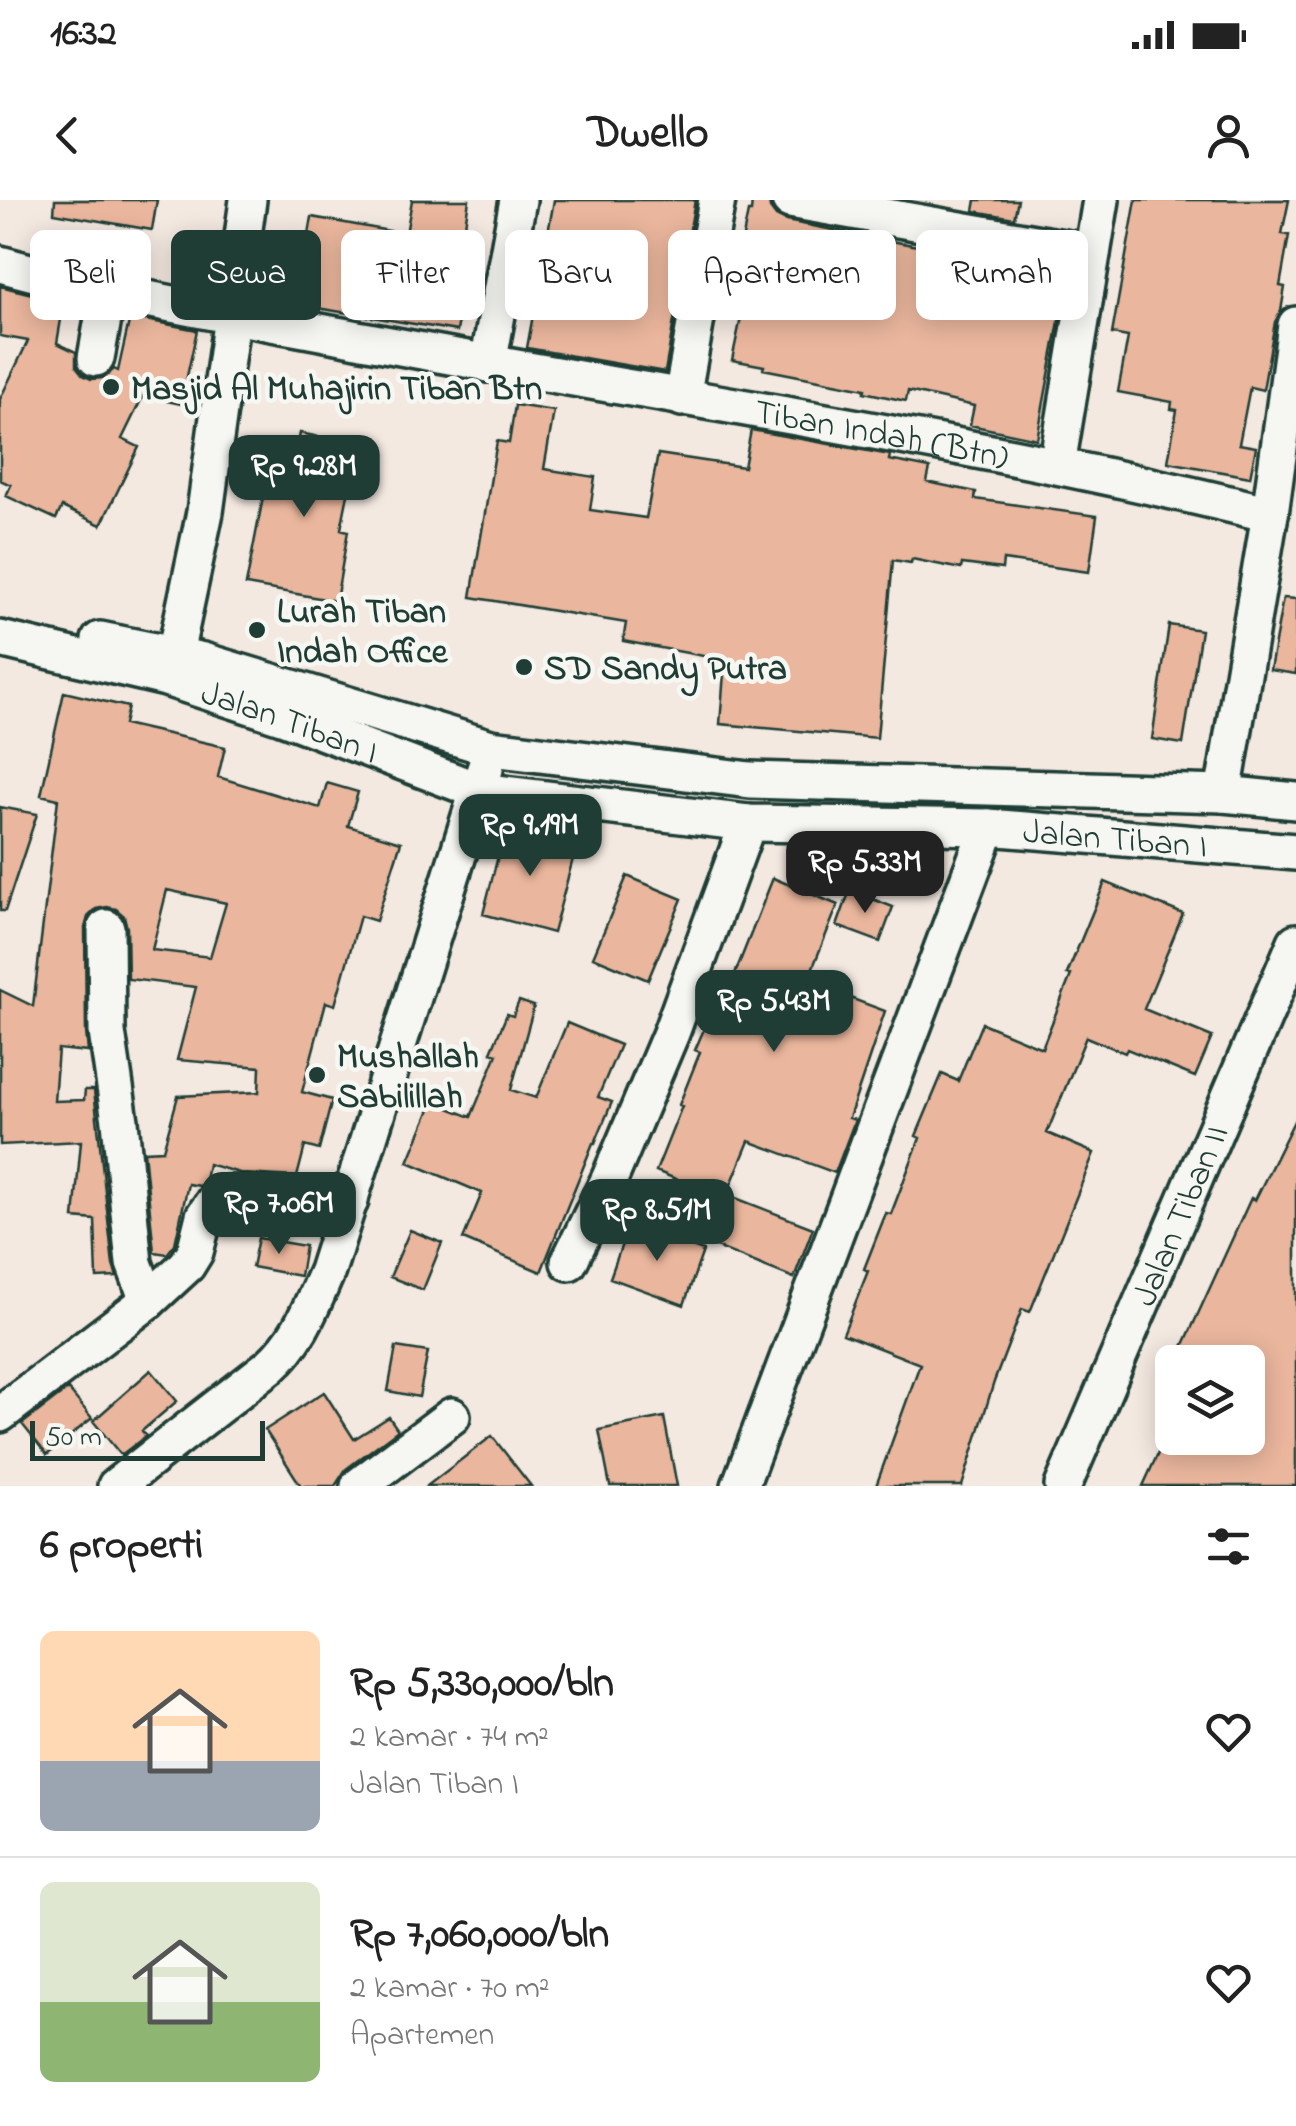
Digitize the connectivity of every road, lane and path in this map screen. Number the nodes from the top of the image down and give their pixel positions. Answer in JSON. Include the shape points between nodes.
{"nodes":[{"id":1,"x":248,"y":200,"type":"edge"},
{"id":2,"x":518,"y":200,"type":"edge"},
{"id":3,"x":717,"y":200,"type":"edge"},
{"id":4,"x":790,"y":200,"type":"edge"},
{"id":5,"x":1101,"y":200,"type":"edge"},
{"id":6,"x":910,"y":210,"type":"edge"},
{"id":7,"x":244,"y":230,"type":"edge"},
{"id":8,"x":1092,"y":253,"type":"junction"},
{"id":9,"x":0,"y":264,"type":"edge"},
{"id":10,"x":30,"y":272,"type":"edge"},
{"id":11,"x":103,"y":320,"type":"edge"},
{"id":12,"x":230,"y":320,"type":"edge"},
{"id":13,"x":257,"y":320,"type":"edge"},
{"id":14,"x":1296,"y":324,"type":"edge"},
{"id":15,"x":96,"y":358,"type":"dead end"},
{"id":16,"x":488,"y":364,"type":"junction"},
{"id":17,"x":682,"y":398,"type":"junction"},
{"id":18,"x":1057,"y":465,"type":"junction"},
{"id":19,"x":1270,"y":514,"type":"junction"},
{"id":20,"x":0,"y":621,"type":"edge"},
{"id":21,"x":0,"y":639,"type":"edge"},
{"id":22,"x":175,"y":654,"type":"junction"},
{"id":23,"x":492,"y":748,"type":"junction"},
{"id":24,"x":479,"y":790,"type":"junction"},
{"id":25,"x":1224,"y":794,"type":"junction"},
{"id":26,"x":1296,"y":802,"type":"edge"},
{"id":27,"x":748,"y":822,"type":"junction"},
{"id":28,"x":988,"y":827,"type":"junction"},
{"id":29,"x":1296,"y":852,"type":"edge"},
{"id":30,"x":106,"y":928,"type":"dead end"},
{"id":31,"x":1296,"y":942,"type":"edge"},
{"id":32,"x":350,"y":1201,"type":"junction"},
{"id":33,"x":569,"y":1262,"type":"dead end"},
{"id":34,"x":148,"y":1301,"type":"junction"},
{"id":35,"x":6,"y":1405,"type":"edge"},
{"id":36,"x":452,"y":1416,"type":"dead end"},
{"id":37,"x":116,"y":1486,"type":"edge"},
{"id":38,"x":358,"y":1486,"type":"edge"},
{"id":39,"x":740,"y":1486,"type":"edge"},
{"id":40,"x":1063,"y":1486,"type":"edge"}],
"edges":[{"from":1,"to":7,"type":"street"},
{"from":2,"to":16,"type":"street"},
{"from":3,"to":17,"type":"street"},
{"from":4,"to":6,"type":"street"},
{"from":5,"to":8,"type":"street"},
{"from":6,"to":8,"type":"street"},
{"from":8,"to":18,"type":"street"},
{"from":9,"to":10,"type":"street","name":"Tiban Indah (Btn)"},
{"from":11,"to":15,"type":"street"},
{"from":12,"to":22,"type":"street","via":[[205,512]]},
{"from":13,"to":16,"type":"street","name":"Tiban Indah (Btn)"},
{"from":14,"to":19,"type":"street"},
{"from":16,"to":17,"type":"street","name":"Tiban Indah (Btn)"},
{"from":17,"to":18,"type":"street","name":"Tiban Indah (Btn)"},
{"from":18,"to":19,"type":"street","name":"Tiban Indah (Btn)"},
{"from":19,"to":25,"type":"street"},
{"from":20,"to":22,"type":"street","name":"Jalan Tiban I"},
{"from":21,"to":24,"type":"street","name":"Jalan Tiban I","via":[[166,678]]},
{"from":22,"to":23,"type":"street","name":"Jalan Tiban I"},
{"from":23,"to":24,"type":"street"},
{"from":23,"to":25,"type":"street","name":"Jalan Tiban I","via":[[750,780]]},
{"from":24,"to":27,"type":"street","name":"Jalan Tiban I"},
{"from":24,"to":32,"type":"street"},
{"from":25,"to":26,"type":"street","name":"Jalan Tiban I"},
{"from":27,"to":28,"type":"street","name":"Jalan Tiban I"},
{"from":27,"to":33,"type":"street","via":[[663,1051]]},
{"from":28,"to":29,"type":"street","name":"Jalan Tiban I"},
{"from":28,"to":39,"type":"street"},
{"from":30,"to":34,"type":"street","via":[[108,1046],[134,1264]]},
{"from":31,"to":40,"type":"street","name":"Jalan Tiban II"},
{"from":32,"to":34,"type":"street","via":[[216,1198],[192,1260]]},
{"from":32,"to":37,"type":"street","via":[[327,1272],[288,1350]]},
{"from":34,"to":35,"type":"street"},
{"from":36,"to":38,"type":"street"}]}
